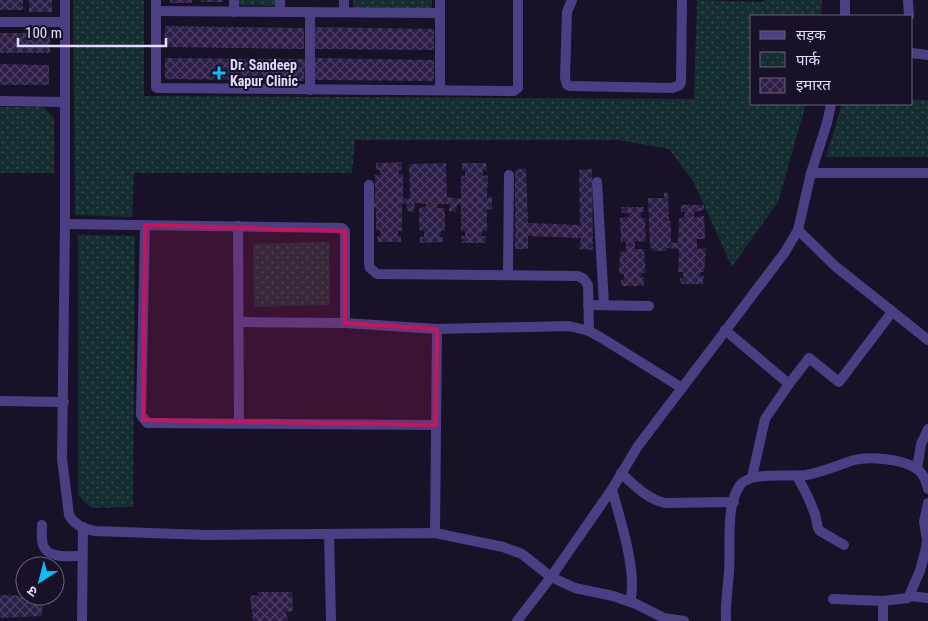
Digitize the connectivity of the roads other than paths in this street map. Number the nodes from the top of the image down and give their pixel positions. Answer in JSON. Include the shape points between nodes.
{"nodes":[{"id":1,"x":65,"y":0,"type":"edge"},
{"id":2,"x":156,"y":0,"type":"edge"},
{"id":3,"x":234,"y":0,"type":"edge"},
{"id":4,"x":280,"y":0,"type":"edge"},
{"id":5,"x":344,"y":0,"type":"edge"},
{"id":6,"x":440,"y":0,"type":"edge"},
{"id":7,"x":518,"y":0,"type":"edge"},
{"id":8,"x":572,"y":0,"type":"edge"},
{"id":9,"x":682,"y":0,"type":"edge"},
{"id":10,"x":845,"y":0,"type":"edge"},
{"id":11,"x":908,"y":0,"type":"edge"},
{"id":12,"x":156,"y":11,"type":"junction"},
{"id":13,"x":234,"y":12,"type":"junction"},
{"id":14,"x":280,"y":12,"type":"junction"},
{"id":15,"x":310,"y":12,"type":"junction"},
{"id":16,"x":344,"y":12,"type":"junction"},
{"id":17,"x":440,"y":13,"type":"junction"},
{"id":18,"x":845,"y":15,"type":"edge"},
{"id":19,"x":909,"y":15,"type":"edge"},
{"id":20,"x":0,"y":22,"type":"edge"},
{"id":21,"x":65,"y":22,"type":"junction"},
{"id":22,"x":913,"y":53,"type":"edge"},
{"id":23,"x":928,"y":54,"type":"edge"},
{"id":24,"x":310,"y":90,"type":"junction"},
{"id":25,"x":440,"y":90,"type":"junction"},
{"id":26,"x":0,"y":101,"type":"edge"},
{"id":27,"x":65,"y":102,"type":"junction"},
{"id":28,"x":831,"y":105,"type":"edge"},
{"id":29,"x":811,"y":173,"type":"junction"},
{"id":30,"x":928,"y":173,"type":"edge"},
{"id":31,"x":509,"y":175,"type":"dead end"},
{"id":32,"x":597,"y":182,"type":"dead end"},
{"id":33,"x":369,"y":185,"type":"dead end"},
{"id":34,"x":66,"y":224,"type":"junction"},
{"id":35,"x":145,"y":225,"type":"junction"},
{"id":36,"x":238,"y":226,"type":"junction"},
{"id":37,"x":798,"y":230,"type":"junction"},
{"id":38,"x":508,"y":275,"type":"junction"},
{"id":39,"x":588,"y":305,"type":"junction"},
{"id":40,"x":604,"y":305,"type":"junction"},
{"id":41,"x":649,"y":306,"type":"dead end"},
{"id":42,"x":892,"y":312,"type":"junction"},
{"id":43,"x":239,"y":322,"type":"junction"},
{"id":44,"x":345,"y":323,"type":"junction"},
{"id":45,"x":437,"y":329,"type":"junction"},
{"id":46,"x":725,"y":330,"type":"junction"},
{"id":47,"x":589,"y":331,"type":"junction"},
{"id":48,"x":928,"y":340,"type":"edge"},
{"id":49,"x":789,"y":384,"type":"junction"},
{"id":50,"x":682,"y":388,"type":"junction"},
{"id":51,"x":0,"y":401,"type":"edge"},
{"id":52,"x":64,"y":402,"type":"junction"},
{"id":53,"x":239,"y":424,"type":"junction"},
{"id":54,"x":436,"y":424,"type":"junction"},
{"id":55,"x":928,"y":429,"type":"edge"},
{"id":56,"x":917,"y":469,"type":"junction"},
{"id":57,"x":621,"y":473,"type":"junction"},
{"id":58,"x":797,"y":476,"type":"junction"},
{"id":59,"x":752,"y":477,"type":"junction"},
{"id":60,"x":927,"y":483,"type":"edge"},
{"id":61,"x":612,"y":489,"type":"junction"},
{"id":62,"x":734,"y":502,"type":"junction"},
{"id":63,"x":928,"y":503,"type":"edge"},
{"id":64,"x":42,"y":525,"type":"dead end"},
{"id":65,"x":82,"y":528,"type":"junction"},
{"id":66,"x":435,"y":533,"type":"junction"},
{"id":67,"x":329,"y":534,"type":"junction"},
{"id":68,"x":844,"y":545,"type":"dead end"},
{"id":69,"x":82,"y":556,"type":"junction"},
{"id":70,"x":551,"y":577,"type":"junction"},
{"id":71,"x":910,"y":596,"type":"junction"},
{"id":72,"x":928,"y":598,"type":"edge"},
{"id":73,"x":833,"y":599,"type":"dead end"},
{"id":74,"x":883,"y":601,"type":"junction"},
{"id":75,"x":630,"y":602,"type":"junction"},
{"id":76,"x":648,"y":610,"type":"junction"},
{"id":77,"x":82,"y":621,"type":"edge"},
{"id":78,"x":330,"y":621,"type":"edge"},
{"id":79,"x":517,"y":621,"type":"edge"},
{"id":80,"x":648,"y":621,"type":"edge"},
{"id":81,"x":684,"y":621,"type":"edge"},
{"id":82,"x":726,"y":621,"type":"edge"},
{"id":83,"x":883,"y":621,"type":"edge"}],
"edges":[{"from":1,"to":21,"type":"street"},
{"from":2,"to":12,"type":"street"},
{"from":3,"to":13,"type":"street"},
{"from":4,"to":14,"type":"street"},
{"from":5,"to":16,"type":"street"},
{"from":6,"to":17,"type":"street"},
{"from":7,"to":25,"type":"street","via":[[517,90]]},
{"from":8,"to":9,"type":"street","via":[[566,12],[564,78],[567,85],[672,88],[681,82]]},
{"from":10,"to":18,"type":"street"},
{"from":11,"to":19,"type":"street"},
{"from":12,"to":13,"type":"street"},
{"from":12,"to":24,"type":"street","via":[[157,88]]},
{"from":13,"to":14,"type":"street"},
{"from":14,"to":15,"type":"street"},
{"from":15,"to":16,"type":"street"},
{"from":15,"to":24,"type":"street"},
{"from":16,"to":17,"type":"street"},
{"from":17,"to":25,"type":"street"},
{"from":20,"to":21,"type":"street"},
{"from":21,"to":27,"type":"street"},
{"from":22,"to":23,"type":"street"},
{"from":24,"to":25,"type":"street"},
{"from":26,"to":27,"type":"street"},
{"from":27,"to":34,"type":"street"},
{"from":28,"to":29,"type":"street"},
{"from":29,"to":30,"type":"street"},
{"from":29,"to":37,"type":"street"},
{"from":31,"to":38,"type":"street"},
{"from":32,"to":40,"type":"street"},
{"from":33,"to":38,"type":"street","via":[[368,264],[377,274]]},
{"from":34,"to":35,"type":"street"},
{"from":34,"to":52,"type":"street"},
{"from":35,"to":36,"type":"street"},
{"from":35,"to":53,"type":"street","via":[[142,420],[146,423]]},
{"from":36,"to":43,"type":"street"},
{"from":36,"to":44,"type":"street","via":[[344,228]]},
{"from":37,"to":42,"type":"street","via":[[835,266]]},
{"from":37,"to":46,"type":"street"},
{"from":38,"to":39,"type":"street","via":[[578,276],[587,281]]},
{"from":39,"to":40,"type":"street"},
{"from":39,"to":47,"type":"street"},
{"from":40,"to":41,"type":"street"},
{"from":42,"to":48,"type":"street"},
{"from":42,"to":49,"type":"street","via":[[839,382],[809,358]]},
{"from":43,"to":44,"type":"street"},
{"from":43,"to":53,"type":"street"},
{"from":44,"to":45,"type":"street"},
{"from":45,"to":47,"type":"street","via":[[569,326]]},
{"from":45,"to":54,"type":"street"},
{"from":46,"to":49,"type":"street"},
{"from":46,"to":50,"type":"street"},
{"from":47,"to":50,"type":"street"},
{"from":49,"to":59,"type":"street","via":[[765,419]]},
{"from":50,"to":57,"type":"street"},
{"from":51,"to":52,"type":"street"},
{"from":52,"to":65,"type":"street","via":[[62,458],[69,515],[72,522]]},
{"from":53,"to":54,"type":"street"},
{"from":54,"to":66,"type":"street"},
{"from":55,"to":56,"type":"street","via":[[921,444]]},
{"from":56,"to":58,"type":"street","via":[[900,462],[865,459]]},
{"from":56,"to":60,"type":"street"},
{"from":57,"to":61,"type":"street"},
{"from":57,"to":62,"type":"street","via":[[657,501]]},
{"from":58,"to":59,"type":"street"},
{"from":58,"to":68,"type":"street","via":[[818,528]]},
{"from":59,"to":62,"type":"street","via":[[740,485]]},
{"from":61,"to":70,"type":"street"},
{"from":61,"to":75,"type":"street","via":[[632,574]]},
{"from":62,"to":82,"type":"street","via":[[729,536]]},
{"from":63,"to":71,"type":"street","via":[[924,522],[928,540]]},
{"from":64,"to":69,"type":"street","via":[[43,546],[48,553]]},
{"from":65,"to":67,"type":"street","via":[[206,535]]},
{"from":65,"to":69,"type":"street"},
{"from":66,"to":67,"type":"street"},
{"from":66,"to":70,"type":"street","via":[[522,554]]},
{"from":67,"to":78,"type":"street"},
{"from":69,"to":77,"type":"street"},
{"from":70,"to":75,"type":"street","via":[[582,591]]},
{"from":70,"to":79,"type":"street"},
{"from":71,"to":72,"type":"street"},
{"from":71,"to":74,"type":"street"},
{"from":73,"to":74,"type":"street"},
{"from":74,"to":83,"type":"street"},
{"from":75,"to":76,"type":"street"},
{"from":76,"to":80,"type":"street"},
{"from":76,"to":81,"type":"street","via":[[664,618]]}]}
